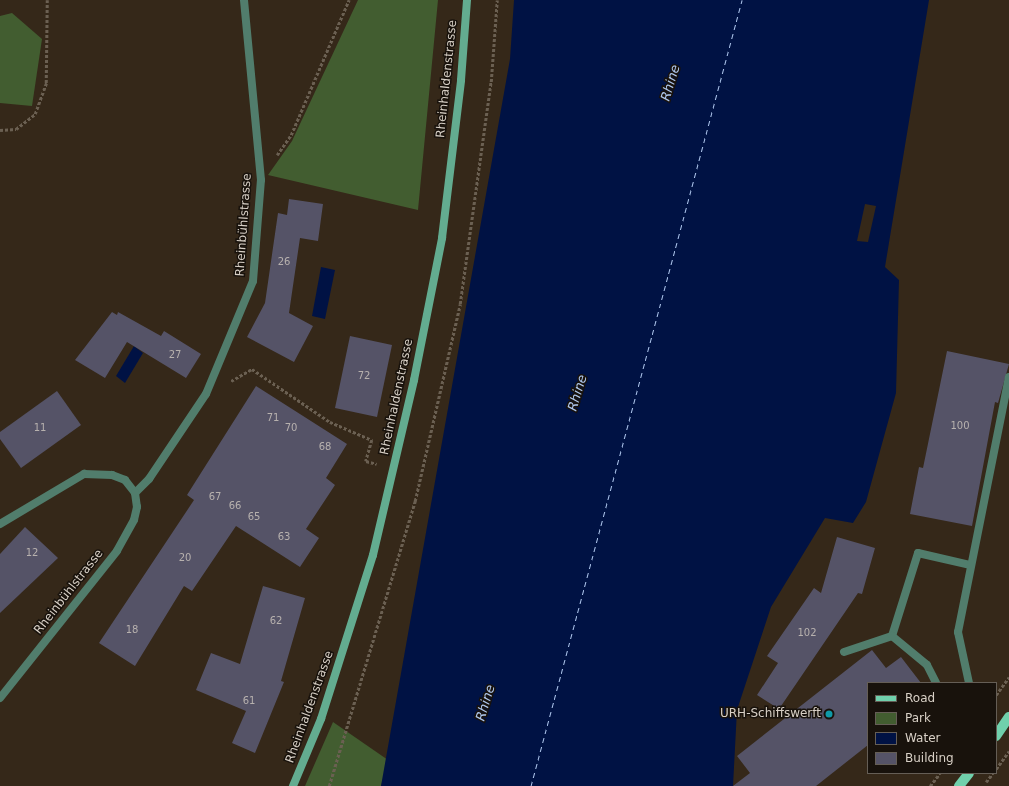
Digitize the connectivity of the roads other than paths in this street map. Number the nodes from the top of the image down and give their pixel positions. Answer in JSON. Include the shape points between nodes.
{"nodes":[{"id":1,"x":244,"y":0,"type":"edge"},
{"id":2,"x":467,"y":0,"type":"edge"},
{"id":3,"x":1009,"y":377,"type":"edge"},
{"id":4,"x":135,"y":493,"type":"junction"},
{"id":5,"x":0,"y":524,"type":"edge"},
{"id":6,"x":970,"y":564,"type":"junction"},
{"id":7,"x":892,"y":636,"type":"junction"},
{"id":8,"x":844,"y":652,"type":"dead end"},
{"id":9,"x":936,"y":682,"type":"edge"},
{"id":10,"x":969,"y":682,"type":"edge"},
{"id":11,"x":0,"y":698,"type":"edge"},
{"id":12,"x":1009,"y":717,"type":"edge"},
{"id":13,"x":997,"y":735,"type":"edge"},
{"id":14,"x":968,"y":774,"type":"edge"},
{"id":15,"x":293,"y":786,"type":"edge"},
{"id":16,"x":959,"y":786,"type":"edge"}],
"edges":[{"from":1,"to":4,"type":"street","name":"Rheinbühlstrasse","via":[[261,180],[253,281],[206,394],[154,473]]},
{"from":2,"to":15,"type":"main road","name":"Rheinhaldenstrasse","via":[[461,80],[442,238],[414,380],[373,555],[321,719]]},
{"from":3,"to":6,"type":"street"},
{"from":4,"to":5,"type":"street","via":[[125,480],[112,475],[84,474]]},
{"from":4,"to":11,"type":"street","name":"Rheinbühlstrasse","via":[[137,507],[134,520],[117,550]]},
{"from":6,"to":7,"type":"street","via":[[918,553]]},
{"from":6,"to":10,"type":"street","via":[[958,632]]},
{"from":7,"to":8,"type":"street"},
{"from":7,"to":9,"type":"street","via":[[927,665]]},
{"from":12,"to":13,"type":"main road"},
{"from":14,"to":16,"type":"main road"}]}
